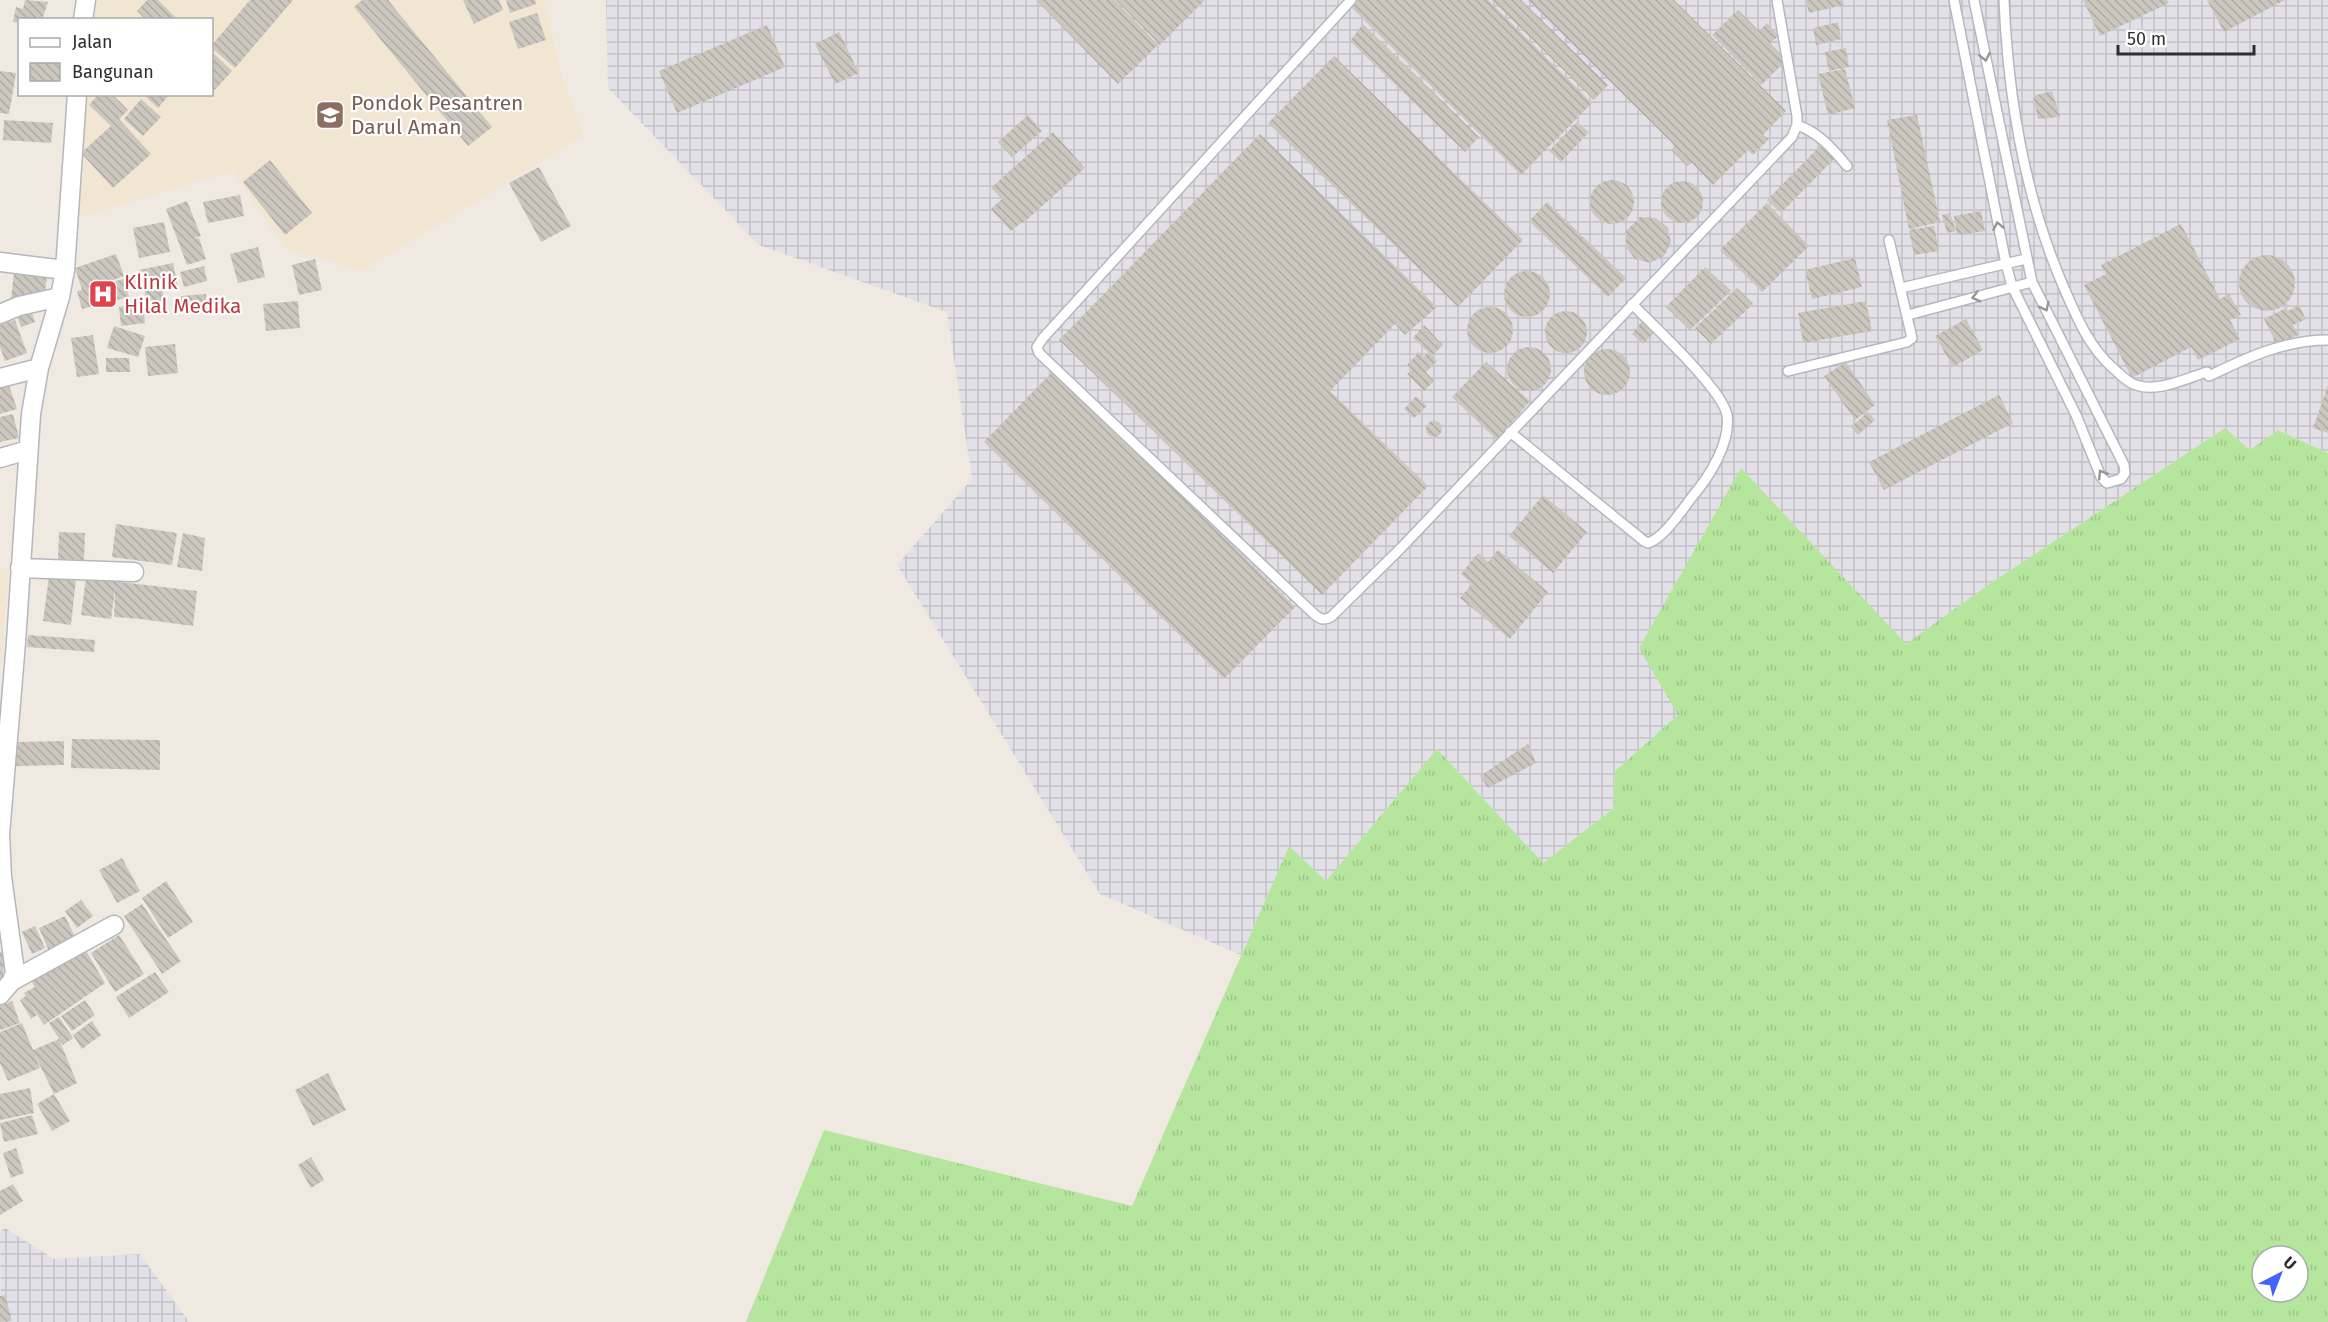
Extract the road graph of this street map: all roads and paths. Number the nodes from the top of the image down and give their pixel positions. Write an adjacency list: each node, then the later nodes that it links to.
1 (86, 0): 7 (street)
2 (1351, 0): 27 (lane)
3 (1777, 0): 9 (lane)
4 (1954, 0): 14 (lane, one-way to 4)
5 (1974, 0): 12 (lane, one-way to 12)
6 (2004, 0): 23 (lane)
7 (83, 18)
8 (77, 96): 15 (street)
9 (1797, 125): 10 (lane); 20 (lane)
10 (1846, 166)
11 (1889, 240): 18 (lane)
12 (2026, 259): 14 (lane); 16 (lane)
13 (0, 262): 15 (street)
14 (2006, 264): 17 (lane); 18 (lane)
15 (64, 270): 19 (street)
16 (2032, 282): 17 (lane); 17 (lane, one-way to 17)
17 (2012, 286): 22 (lane, one-way to 22)
18 (1901, 288): 22 (lane)
19 (60, 297): 21 (street); 24 (street)
20 (1632, 304): 27 (lane); 27 (lane)
21 (0, 314)
22 (1908, 315): 25 (lane)
23 (2328, 340)
24 (39, 368): 26 (street); 28 (street)
25 (1788, 371)
26 (0, 378)
27 (1510, 432)
28 (28, 450): 29 (street); 30 (street)
29 (0, 458)
30 (20, 568): 31 (street); 32 (street)
31 (134, 572)
32 (7, 674): 33 (street)
33 (6, 693): 35 (street)
34 (114, 925): 35 (street)
35 (6, 988)

